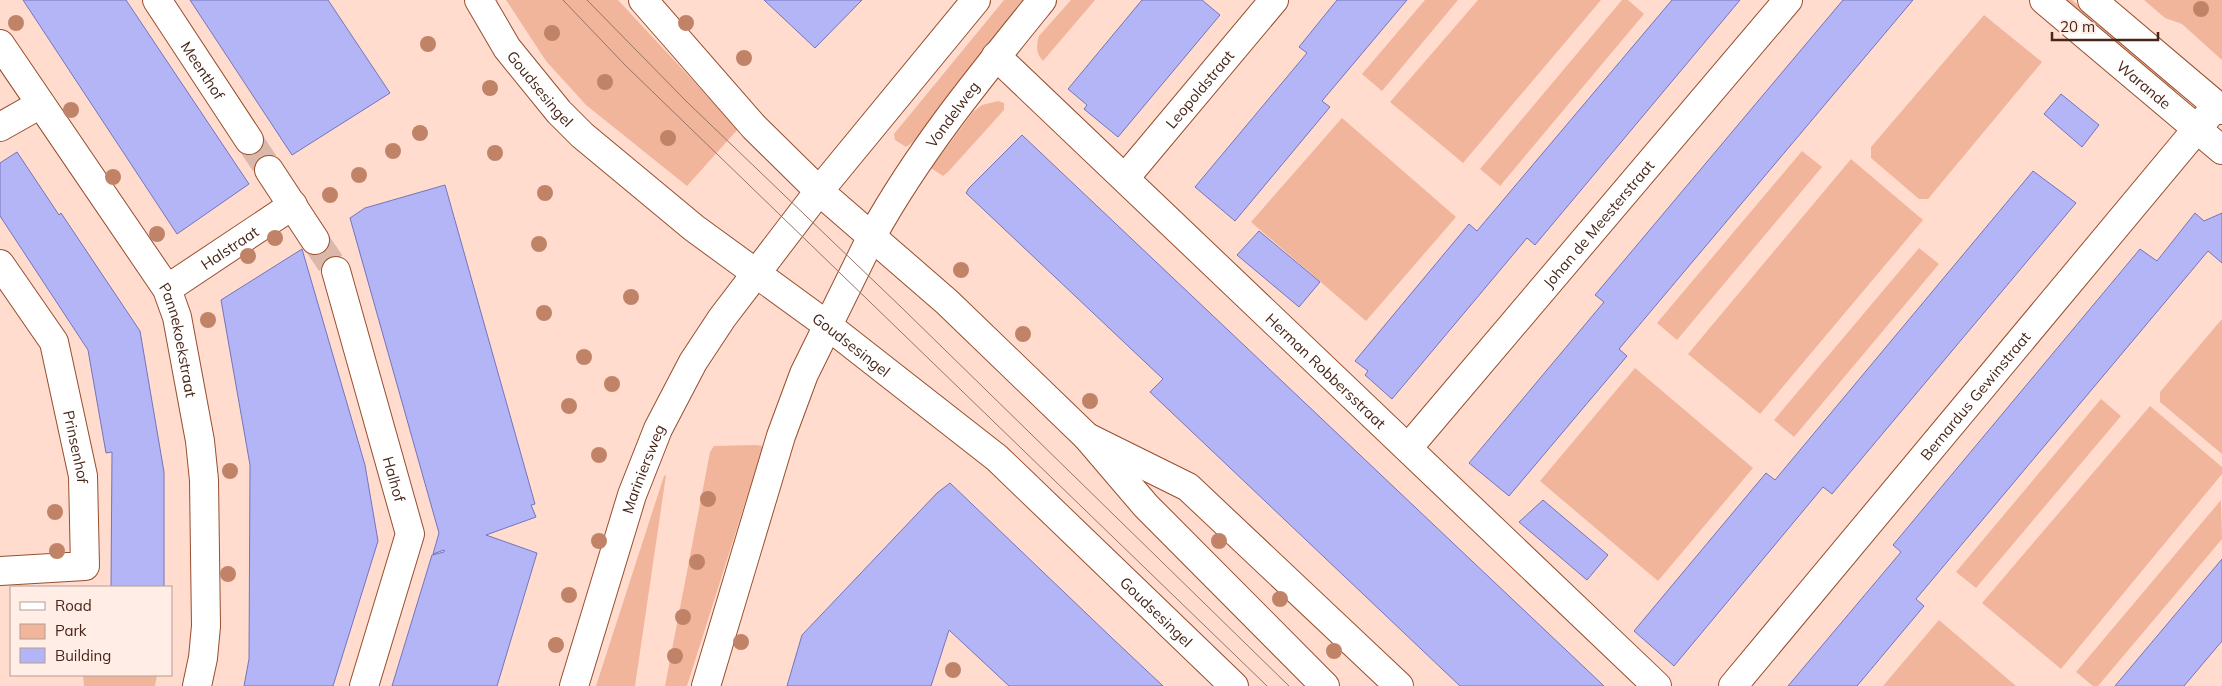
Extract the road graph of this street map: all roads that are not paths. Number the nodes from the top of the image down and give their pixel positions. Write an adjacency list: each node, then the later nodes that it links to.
1 (157, 0): 16 (street, Meenthof)
2 (479, 0): 26 (street, Goudsesingel)
3 (643, 0): 20 (street)
4 (1042, 0): 11 (street, Vondelweg)
5 (1274, 0): 19 (street, Leopoldstraat)
6 (1788, 0): 30 (street, Johan de Meesterstraat)
7 (2044, 0): 15 (street, Warande)
8 (2092, 0): 13 (street, Warande)
9 (965, 4): 20 (street)
10 (0, 44): 12 (street, Pannekoekstraat)
11 (996, 56): 19 (street, Herman Robbersstraat); 22 (street, Vondelweg)
12 (39, 105): 14 (street); 27 (street, Pannekoekstraat)
13 (2219, 108): 15 (street, Bernardus Gewinstraat)
14 (0, 127)
15 (2197, 129): 17 (street, Warande); 40 (street, Bernardus Gewinstraat)
16 (249, 140)
17 (2222, 150)
18 (269, 170): 21 (street)
19 (1124, 178): 30 (street, Herman Robbersstraat)
20 (819, 190): 22 (street); 26 (street, Mariniersweg)
21 (293, 205): 23 (street); 27 (street, Halstraat)
22 (872, 236): 28 (street, Vondelweg); 29 (street)
23 (315, 240)
24 (0, 264): 31 (street, Prinsenhof)
25 (336, 271): 33 (street, Halhof)
26 (756, 273): 28 (street, Goudsesingel); 34 (street, Mariniersweg)
27 (167, 289): 32 (street, Pannekoekstraat)
28 (827, 325): 35 (street); 36 (street, Goudsesingel)
29 (1087, 437): 37 (street); 38 (street)
30 (1408, 448): 39 (street, Herman Robbersstraat)
31 (0, 571)
32 (198, 686)
33 (364, 686)
34 (574, 686)
35 (706, 686)
36 (1234, 686)
37 (1325, 686)
38 (1400, 686)
39 (1657, 686)
40 (1733, 686)

